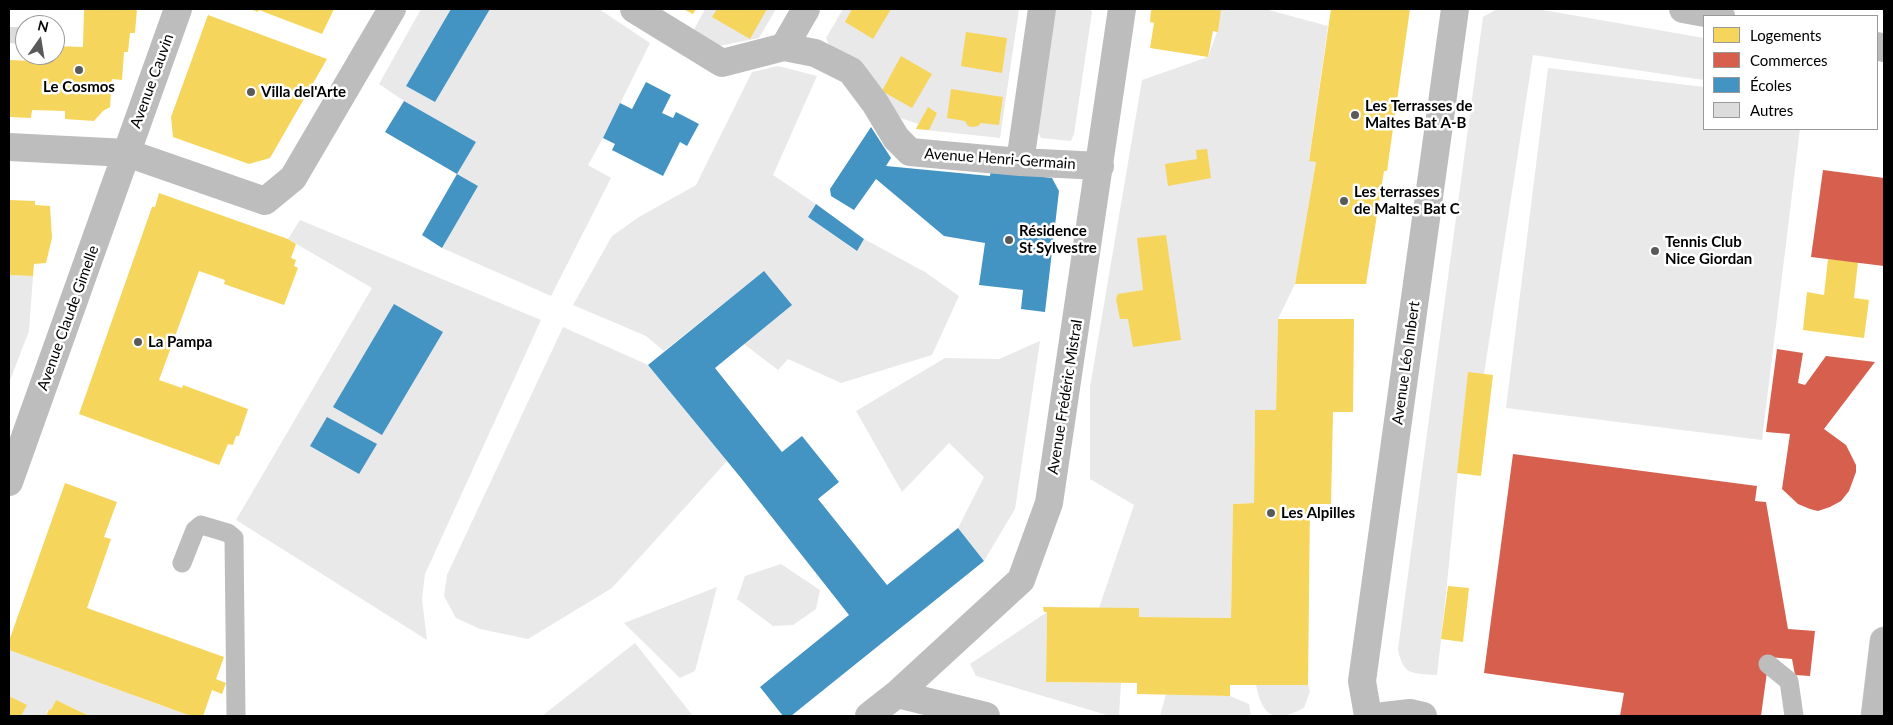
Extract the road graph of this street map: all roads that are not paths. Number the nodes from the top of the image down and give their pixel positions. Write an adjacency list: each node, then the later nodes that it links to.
1 (178, 9): 12 (street, Avenue Cauvin)
2 (392, 9): 12 (street)
3 (634, 9): 10 (street, Avenue Henri-Germain)
4 (806, 9): 10 (street)
5 (1042, 9): 13 (street)
6 (1122, 9): 14 (street, Avenue Frédéric Mistral)
7 (1455, 9): 23 (street, Avenue Léo Imbert)
8 (1683, 9): 9 (street)
9 (1716, 15)
10 (784, 47): 13 (street, Avenue Henri-Germain)
11 (9, 147): 12 (street)
12 (127, 153): 15 (street, Avenue Claude Gimelle)
13 (1020, 162): 14 (street, Avenue Henri-Germain)
14 (1100, 166): 19 (street, Avenue Frédéric Mistral)
15 (9, 482)
16 (182, 563): 20 (lane)
17 (1884, 641): 27 (street)
18 (1768, 664): 26 (lane)
19 (897, 694): 21 (street, Avenue Frédéric Mistral); 22 (street)
20 (236, 716)
21 (869, 716)
22 (986, 716)
23 (1368, 716)
24 (1384, 716): 25 (street)
25 (1423, 716)
26 (1794, 716)
27 (1875, 716)

